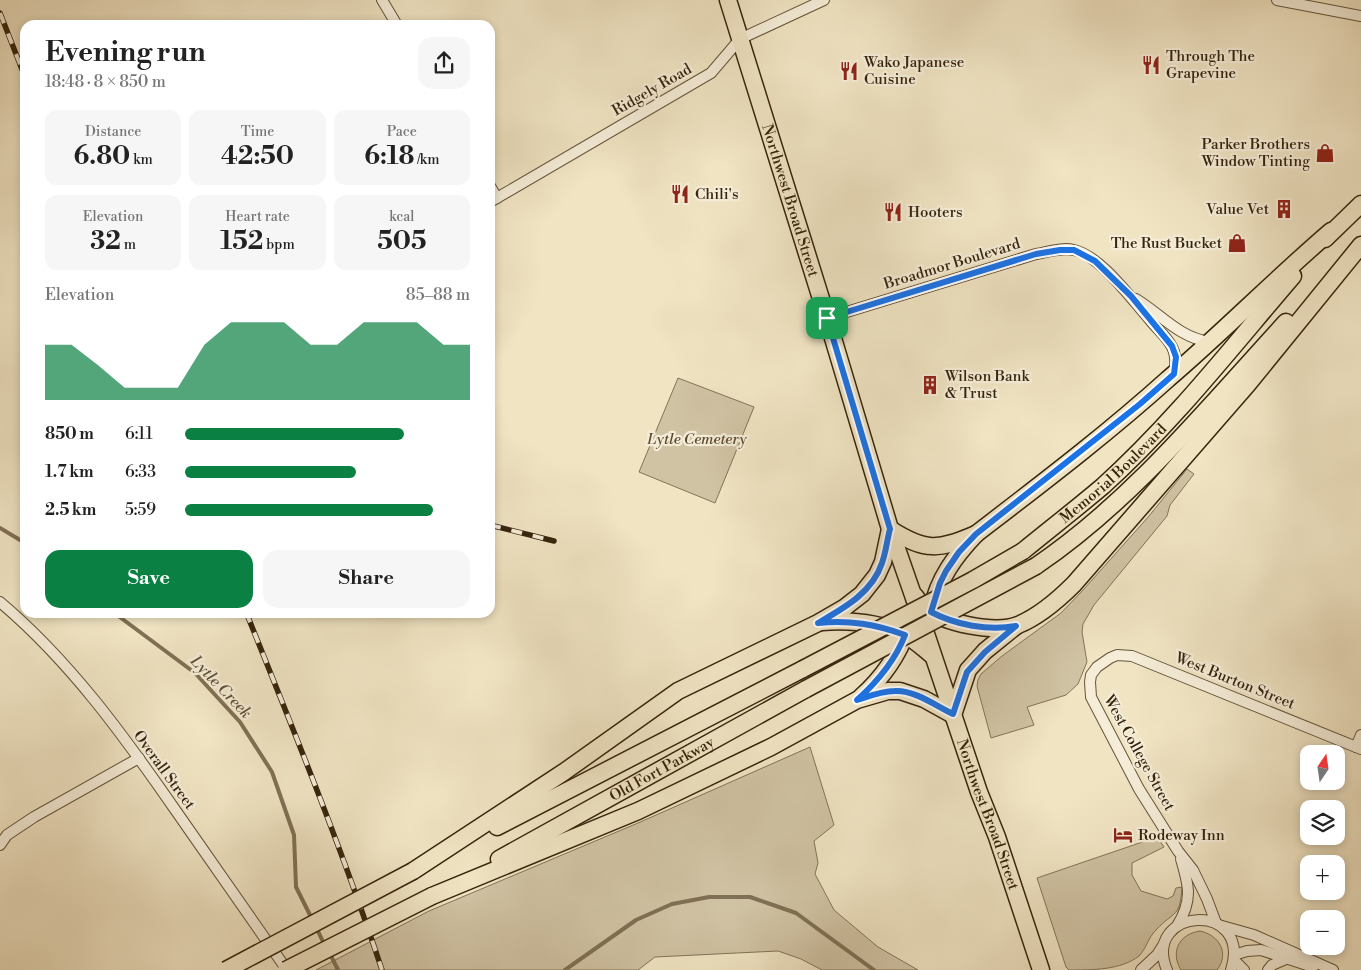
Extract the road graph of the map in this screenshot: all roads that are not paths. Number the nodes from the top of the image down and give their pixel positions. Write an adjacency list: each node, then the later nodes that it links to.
1 (382, 0): 6 (street)
2 (728, 0): 7 (main road, Northwest Broad Street)
3 (824, 0): 7 (street, Ridgely Road)
4 (1277, 0): 5 (street)
5 (1361, 16)
6 (394, 20)
7 (740, 39): 8 (street, Ridgely Road); 14 (main road, Northwest Broad Street)
8 (495, 199)
9 (1361, 204): 10 (main road, Memorial Boulevard)
10 (1331, 231): 15 (main road); 28 (main road, Memorial Boulevard, bridge)
11 (1361, 241): 19 (main road, Memorial Boulevard)
12 (1361, 245): 24 (main road)
13 (1131, 296): 14 (street, Broadmor Boulevard); 15 (street); 16 (street)
14 (827, 318): 17 (main road, Northwest Broad Street)
15 (1209, 342): 16 (main road)
16 (1174, 374): 18 (main road)
17 (890, 529): 18 (main road); 20 (main road, Northwest Broad Street); 23 (main road)
18 (976, 534): 22 (main road)
19 (1036, 566): 37 (main road, Old Fort Parkway, bridge)
20 (913, 594): 22 (main road); 25 (main road); 26 (main road, Northwest Broad Street)
21 (0, 602): 33 (street, Overall Street)
22 (931, 612): 24 (main road); 26 (main road)
23 (818, 623): 25 (main road); 36 (main road)
24 (1016, 626): 30 (main road)
25 (905, 635): 26 (main road); 29 (main road)
26 (933, 656): 30 (main road, Northwest Broad Street)
27 (1098, 667): 32 (street, West Burton Street); 35 (street, West College Street)
28 (803, 669): 36 (main road, Old Fort Parkway)
29 (857, 700): 30 (main road); 37 (main road)
30 (953, 714): 45 (main road, Northwest Broad Street)
31 (1361, 735): 32 (street)
32 (1359, 748)
33 (139, 758): 34 (street); 44 (street, Overall Street)
34 (0, 845)
35 (1178, 851): 38 (street, West College Street); 39 (street, West College Street)
36 (413, 871): 43 (main road, Old Fort Parkway, bridge)
37 (432, 896): 44 (main road, Old Fort Parkway, bridge)
38 (1218, 924): 39 (street); 42 (street, West College Street); 51 (street)
39 (1176, 926): 40 (street, West College Street)
40 (1165, 941): 46 (street, West College Street); 47 (street)
41 (1286, 959): 42 (street); 49 (street); 50 (street)
42 (1233, 962): 48 (street)
43 (226, 970)
44 (287, 970)
45 (1041, 970)
46 (1141, 970)
47 (1167, 970)
48 (1244, 970)
49 (1268, 970)
50 (1323, 970)
51 (1333, 970)

